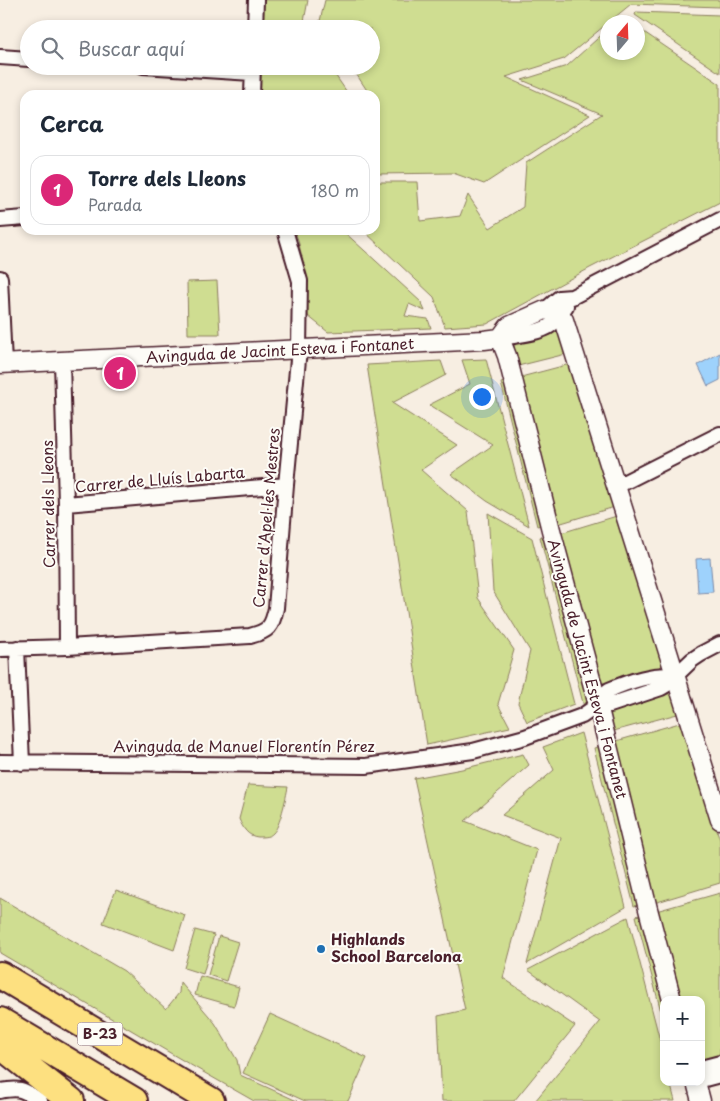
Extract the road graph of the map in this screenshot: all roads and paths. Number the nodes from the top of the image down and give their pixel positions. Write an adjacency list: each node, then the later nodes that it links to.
1 (256, 0): 2 (street)
2 (255, 20)
3 (0, 57): 4 (street)
4 (20, 58)
5 (252, 75): 6 (street)
6 (252, 90)
7 (20, 218): 8 (street)
8 (0, 220)
9 (720, 220): 12 (street)
10 (286, 235): 14 (street, Carrer d'Apel·les Mestres)
11 (0, 278): 16 (street)
12 (553, 312): 13 (street); 19 (street)
13 (500, 338): 14 (street, Avinguda de Jacint Esteva i Fontanet); 26 (street, Avinguda de Jacint Esteva i Fontanet)
14 (299, 349): 15 (street, Avinguda de Jacint Esteva i Fontanet); 18 (street, Carrer d'Apel·les Mestres)
15 (62, 361): 16 (street, Avinguda de Jacint Esteva i Fontanet); 20 (street, Carrer dels Lleons)
16 (2, 364)
17 (720, 434): 19 (street)
18 (286, 485): 20 (street, Carrer de Lluís Labarta); 22 (street, Carrer d'Apel·les Mestres)
19 (616, 486): 25 (street)
20 (66, 504): 22 (street, Carrer dels Lleons)
21 (720, 644): 25 (street)
22 (67, 647): 23 (street, Carrer d'Apel·les Mestres)
23 (17, 648): 24 (street, Carrer d'Apel·les Mestres); 28 (street)
24 (0, 649)
25 (676, 676): 26 (street, Avinguda de Manuel Florentín Pérez); 29 (street)
26 (598, 705): 28 (street, Avinguda de Manuel Florentín Pérez); 31 (street, Avinguda de Jacint Esteva i Fontanet)
27 (0, 762): 28 (street, Avinguda de Manuel Florentín Pérez)
28 (22, 762)
29 (720, 820)
30 (0, 975): 40 (highway, B-23)
31 (671, 996)
32 (0, 1021): 43 (highway, B-23)
33 (0, 1045): 42 (highway)
34 (720, 1063): 35 (street)
35 (705, 1067)
36 (720, 1075): 37 (street)
37 (705, 1079)
38 (697, 1086): 44 (street)
39 (0, 1091): 41 (street)
40 (208, 1099)
41 (40, 1101)
42 (71, 1101)
43 (134, 1101)
44 (701, 1101)

